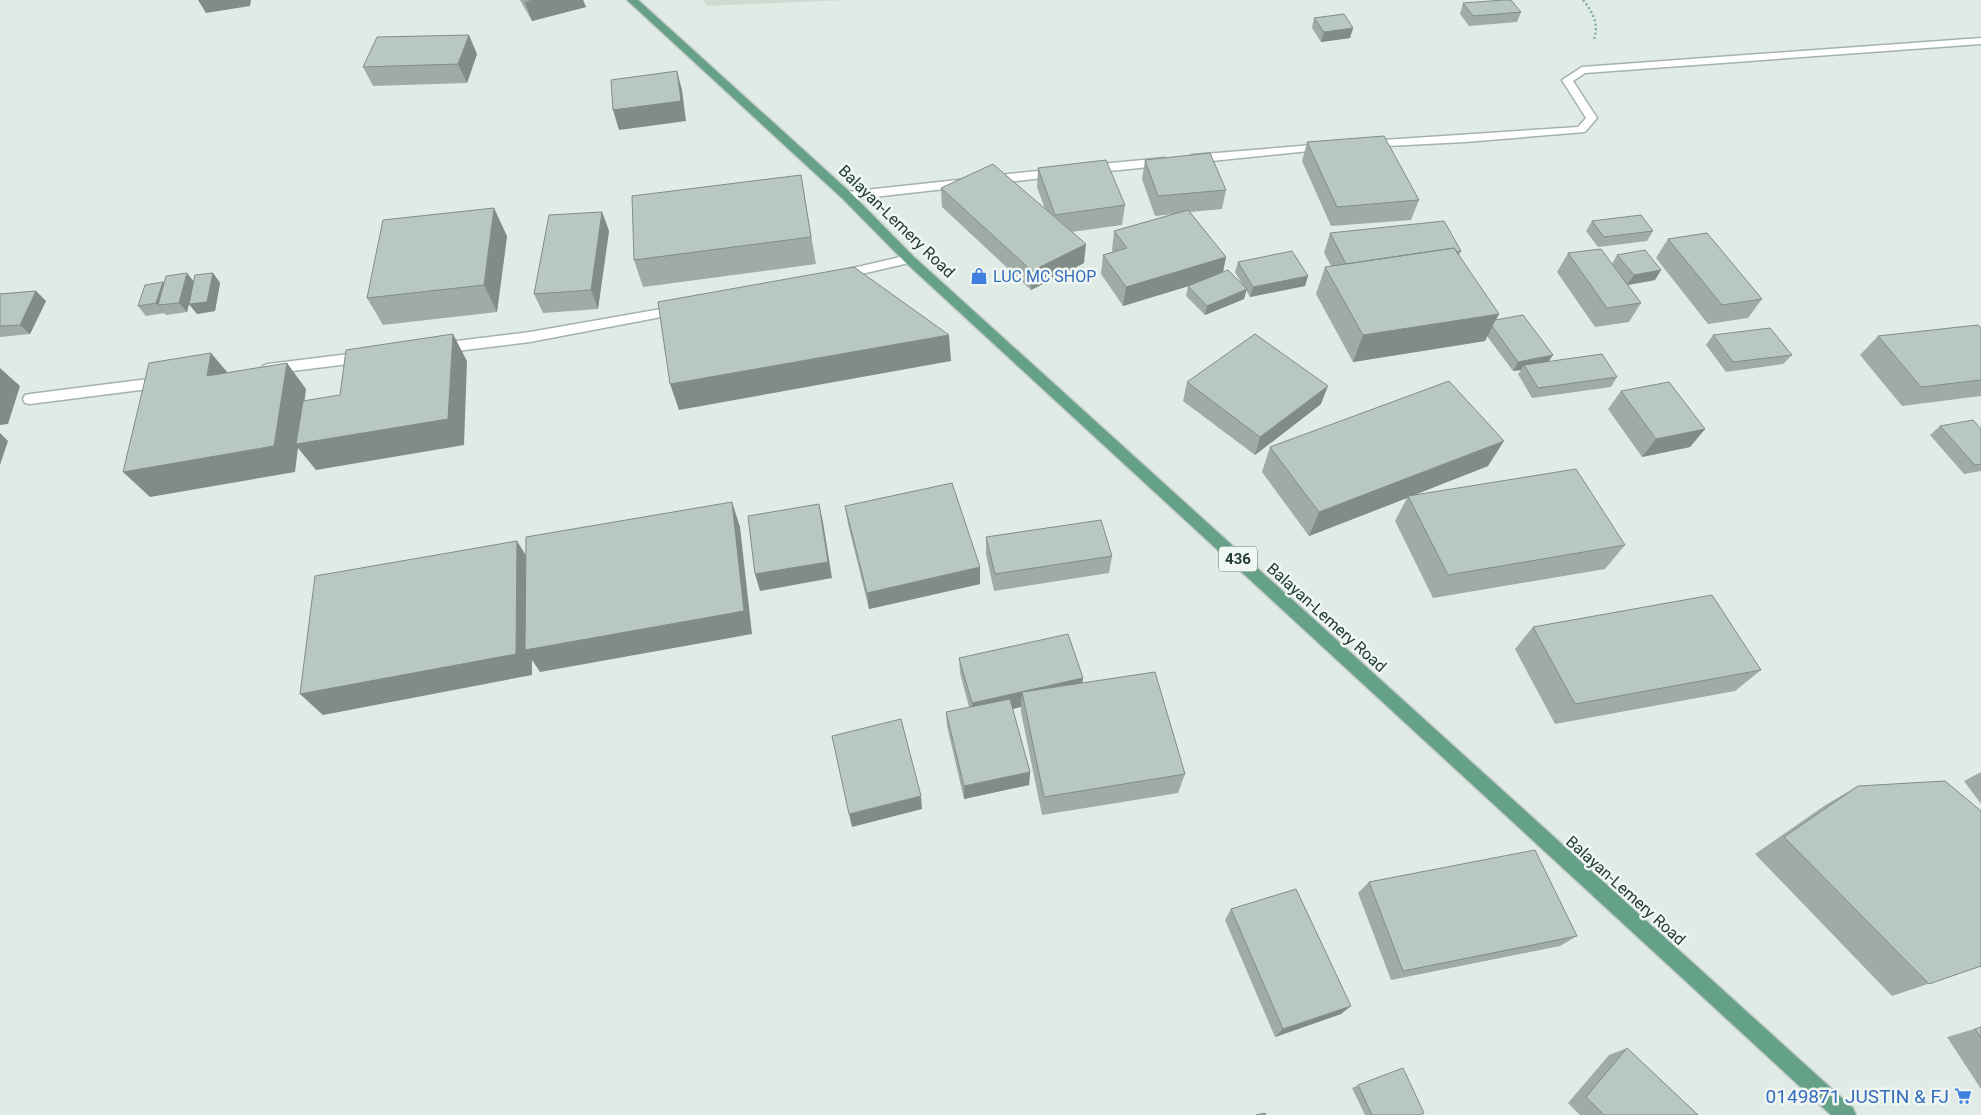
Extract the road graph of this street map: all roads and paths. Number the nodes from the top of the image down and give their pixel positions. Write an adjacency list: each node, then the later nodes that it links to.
1 (632, 0): 7 (main road, Balayan-Lemery Road / 436)
2 (1584, 0): 4 (path)
3 (1981, 41): 4 (street)
4 (1582, 70): 5 (street)
5 (1356, 145)
6 (1336, 146): 7 (street)
7 (847, 196): 8 (main road, Balayan-Lemery Road / 436)
8 (909, 259): 9 (street); 16 (main road, Balayan-Lemery Road / 436)
9 (825, 278)
10 (693, 307): 11 (street)
11 (432, 349)
12 (383, 355): 13 (street)
13 (255, 371)
14 (177, 380): 15 (street)
15 (30, 399)
16 (1846, 1115)

